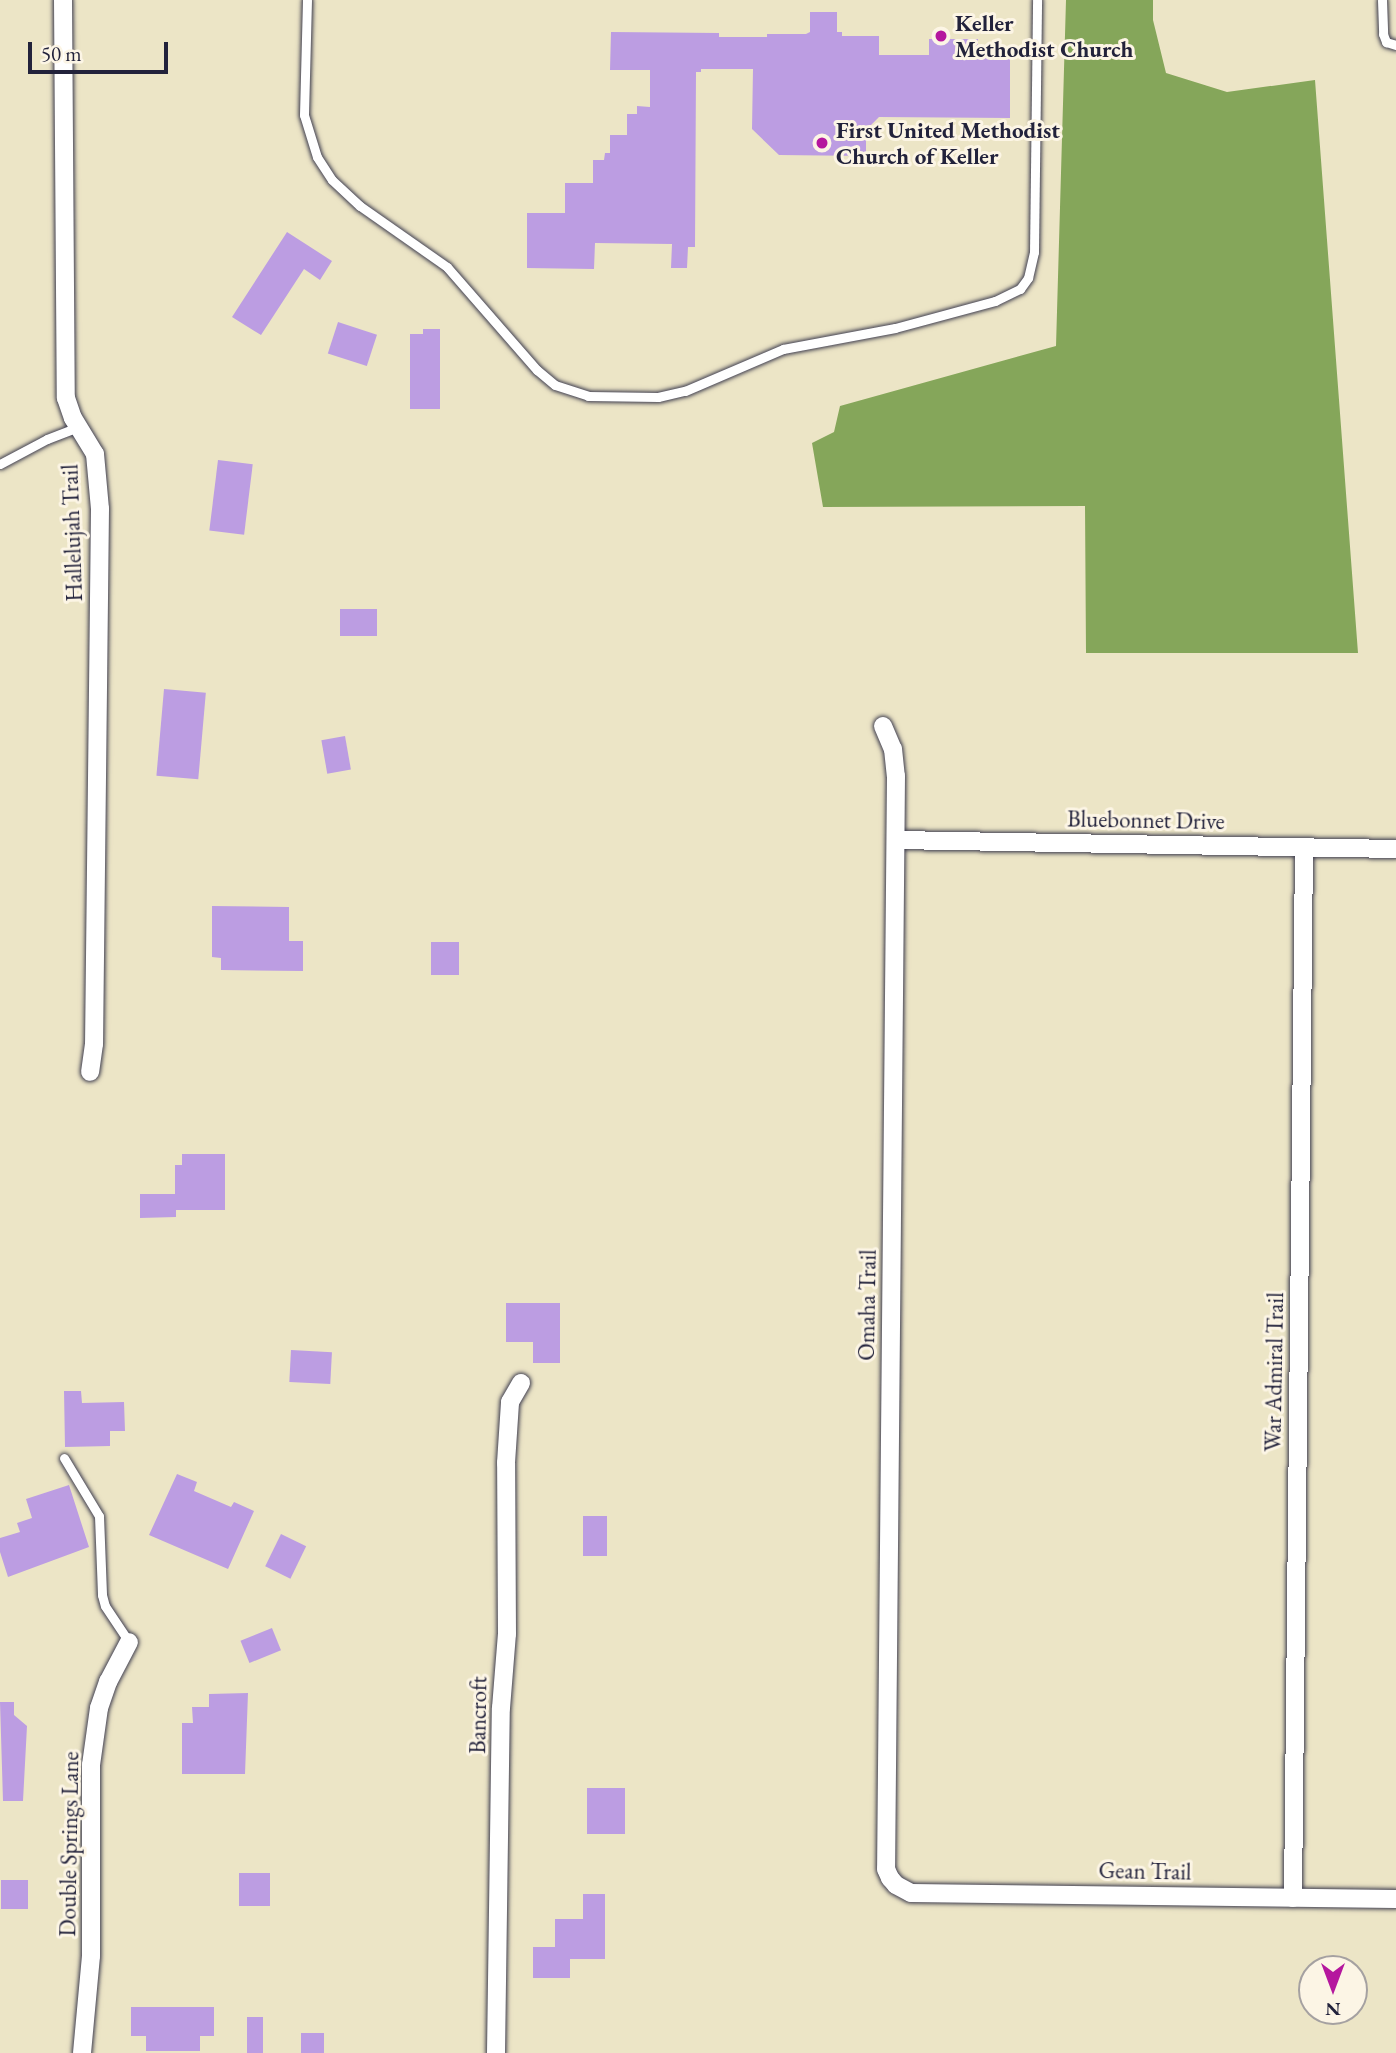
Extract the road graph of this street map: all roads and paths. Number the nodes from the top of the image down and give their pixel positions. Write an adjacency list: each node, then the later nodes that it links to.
1 (63, 0): 6 (street, Hallelujah Trail)
2 (307, 0): 3 (lane)
3 (1037, 0)
4 (1382, 0): 5 (lane)
5 (1396, 45)
6 (79, 428): 7 (lane); 12 (street, Hallelujah Trail)
7 (0, 464)
8 (883, 726): 9 (street, Omaha Trail)
9 (896, 840): 10 (street, Bluebonnet Drive); 16 (street, Omaha Trail)
10 (1304, 847): 11 (street, Bluebonnet Drive); 17 (street, War Admiral Trail)
11 (1396, 849)
12 (90, 1072)
13 (521, 1382): 20 (street, Bancroft)
14 (64, 1458): 15 (lane)
15 (129, 1642): 19 (street, Double Springs Lane)
16 (896, 1885): 17 (street, Gean Trail)
17 (1293, 1898): 18 (street, Gean Trail)
18 (1396, 1899)
19 (82, 2053)
20 (496, 2053)

